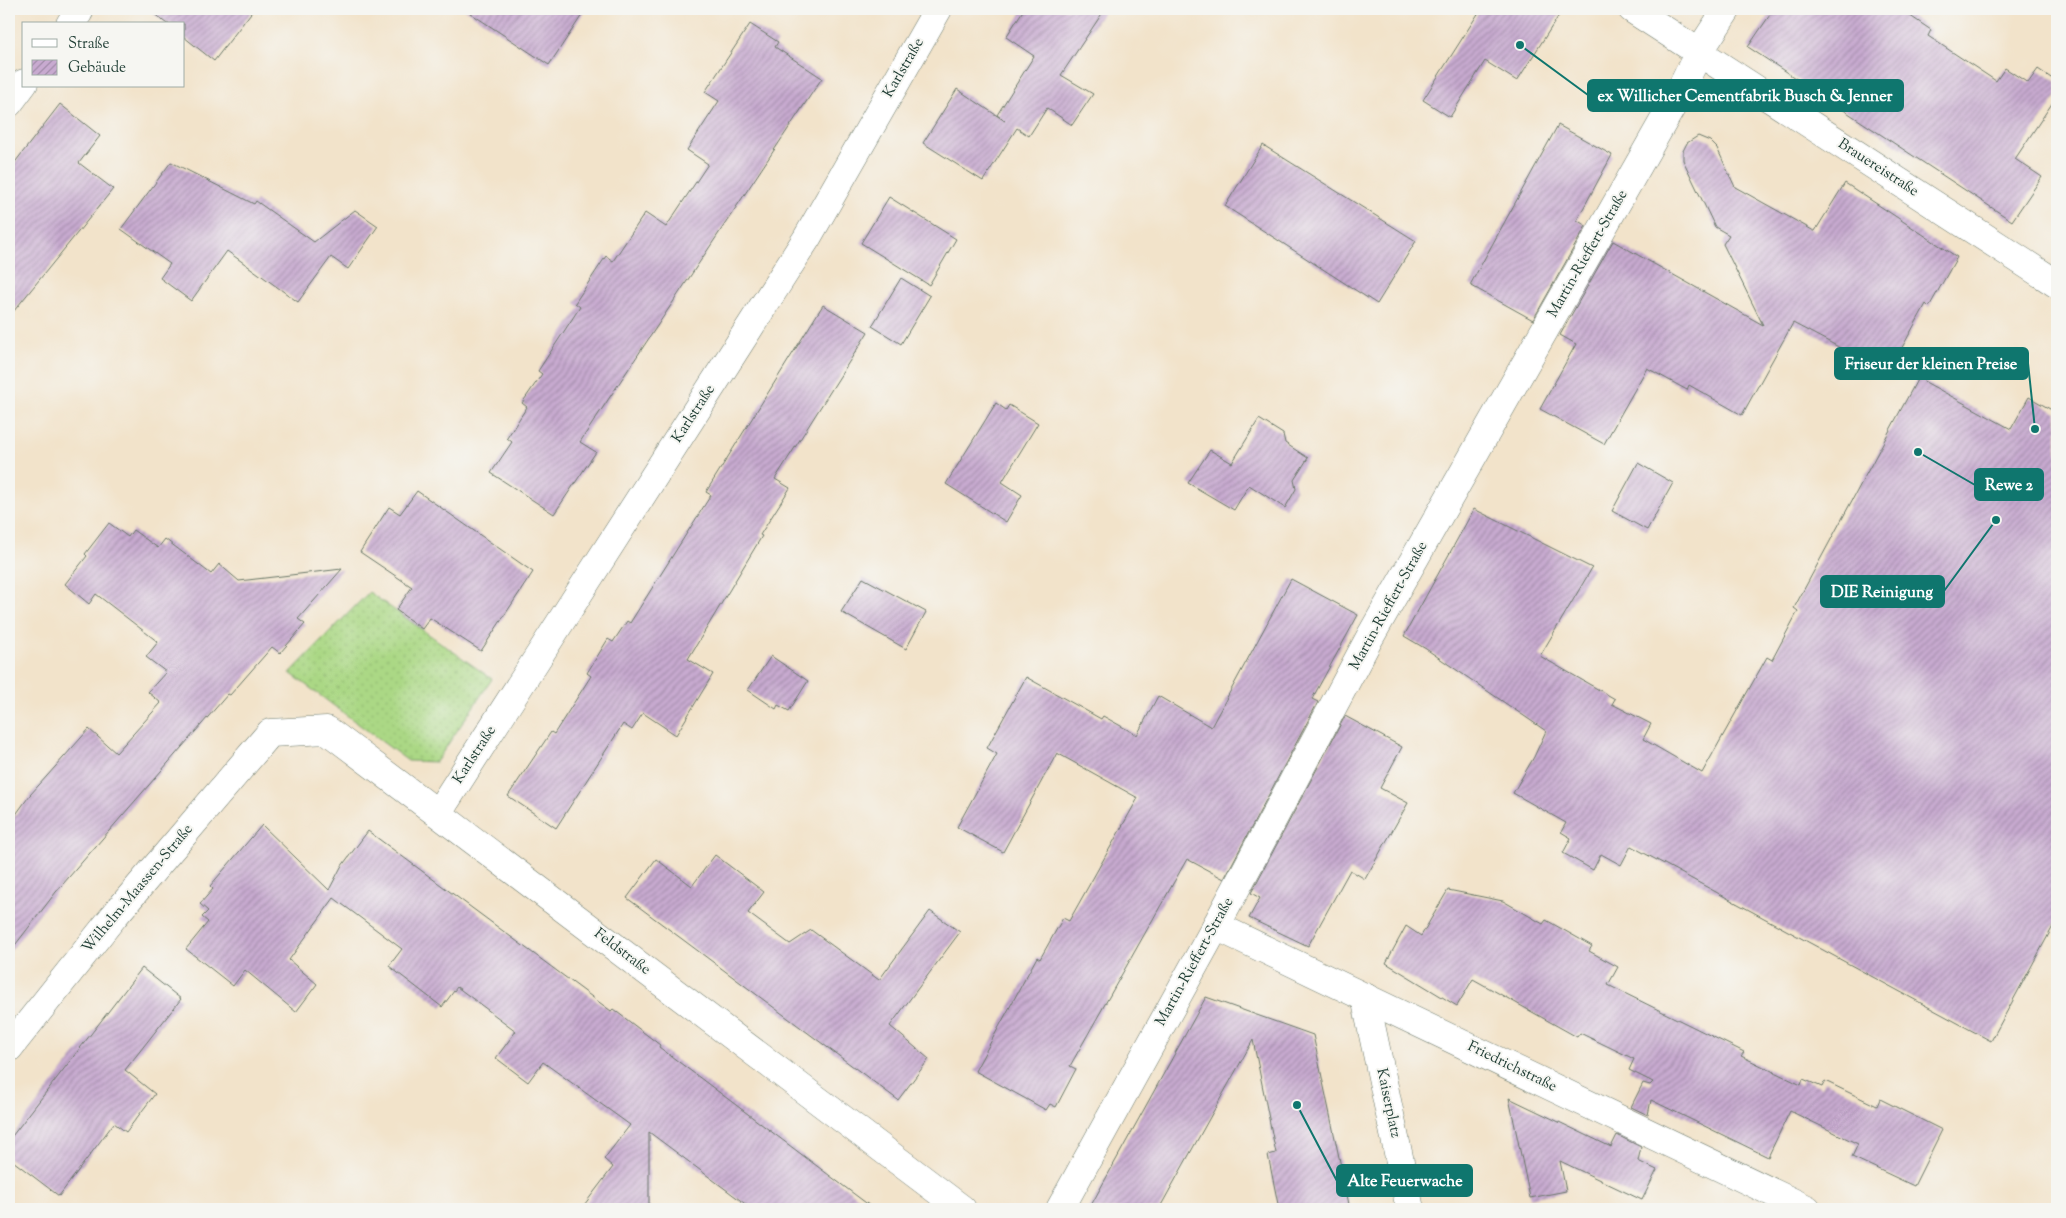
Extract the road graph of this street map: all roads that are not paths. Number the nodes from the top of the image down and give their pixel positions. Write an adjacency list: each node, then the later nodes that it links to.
1 (78, 9): 5 (street)
2 (938, 9): 11 (street, Karlstraße)
3 (1632, 9): 6 (street, Brauereistraße)
4 (1727, 9): 6 (street, Martin-Rieffert-Straße)
5 (72, 22)
6 (1699, 52): 9 (street, Brauereistraße); 12 (street, Martin-Rieffert-Straße)
7 (22, 87): 8 (street)
8 (9, 103)
9 (2057, 284)
10 (270, 733): 11 (street, Feldstraße); 14 (street, Wilhelm-Maassen-Straße)
11 (438, 813): 15 (street, Feldstraße)
12 (1216, 926): 13 (street, Friedrichstraße); 16 (street, Martin-Rieffert-Straße)
13 (1366, 997): 17 (street, Kaiserplatz); 18 (street, Friedrichstraße)
14 (9, 1048)
15 (962, 1209)
16 (1060, 1209)
17 (1410, 1209)
18 (1807, 1209)

